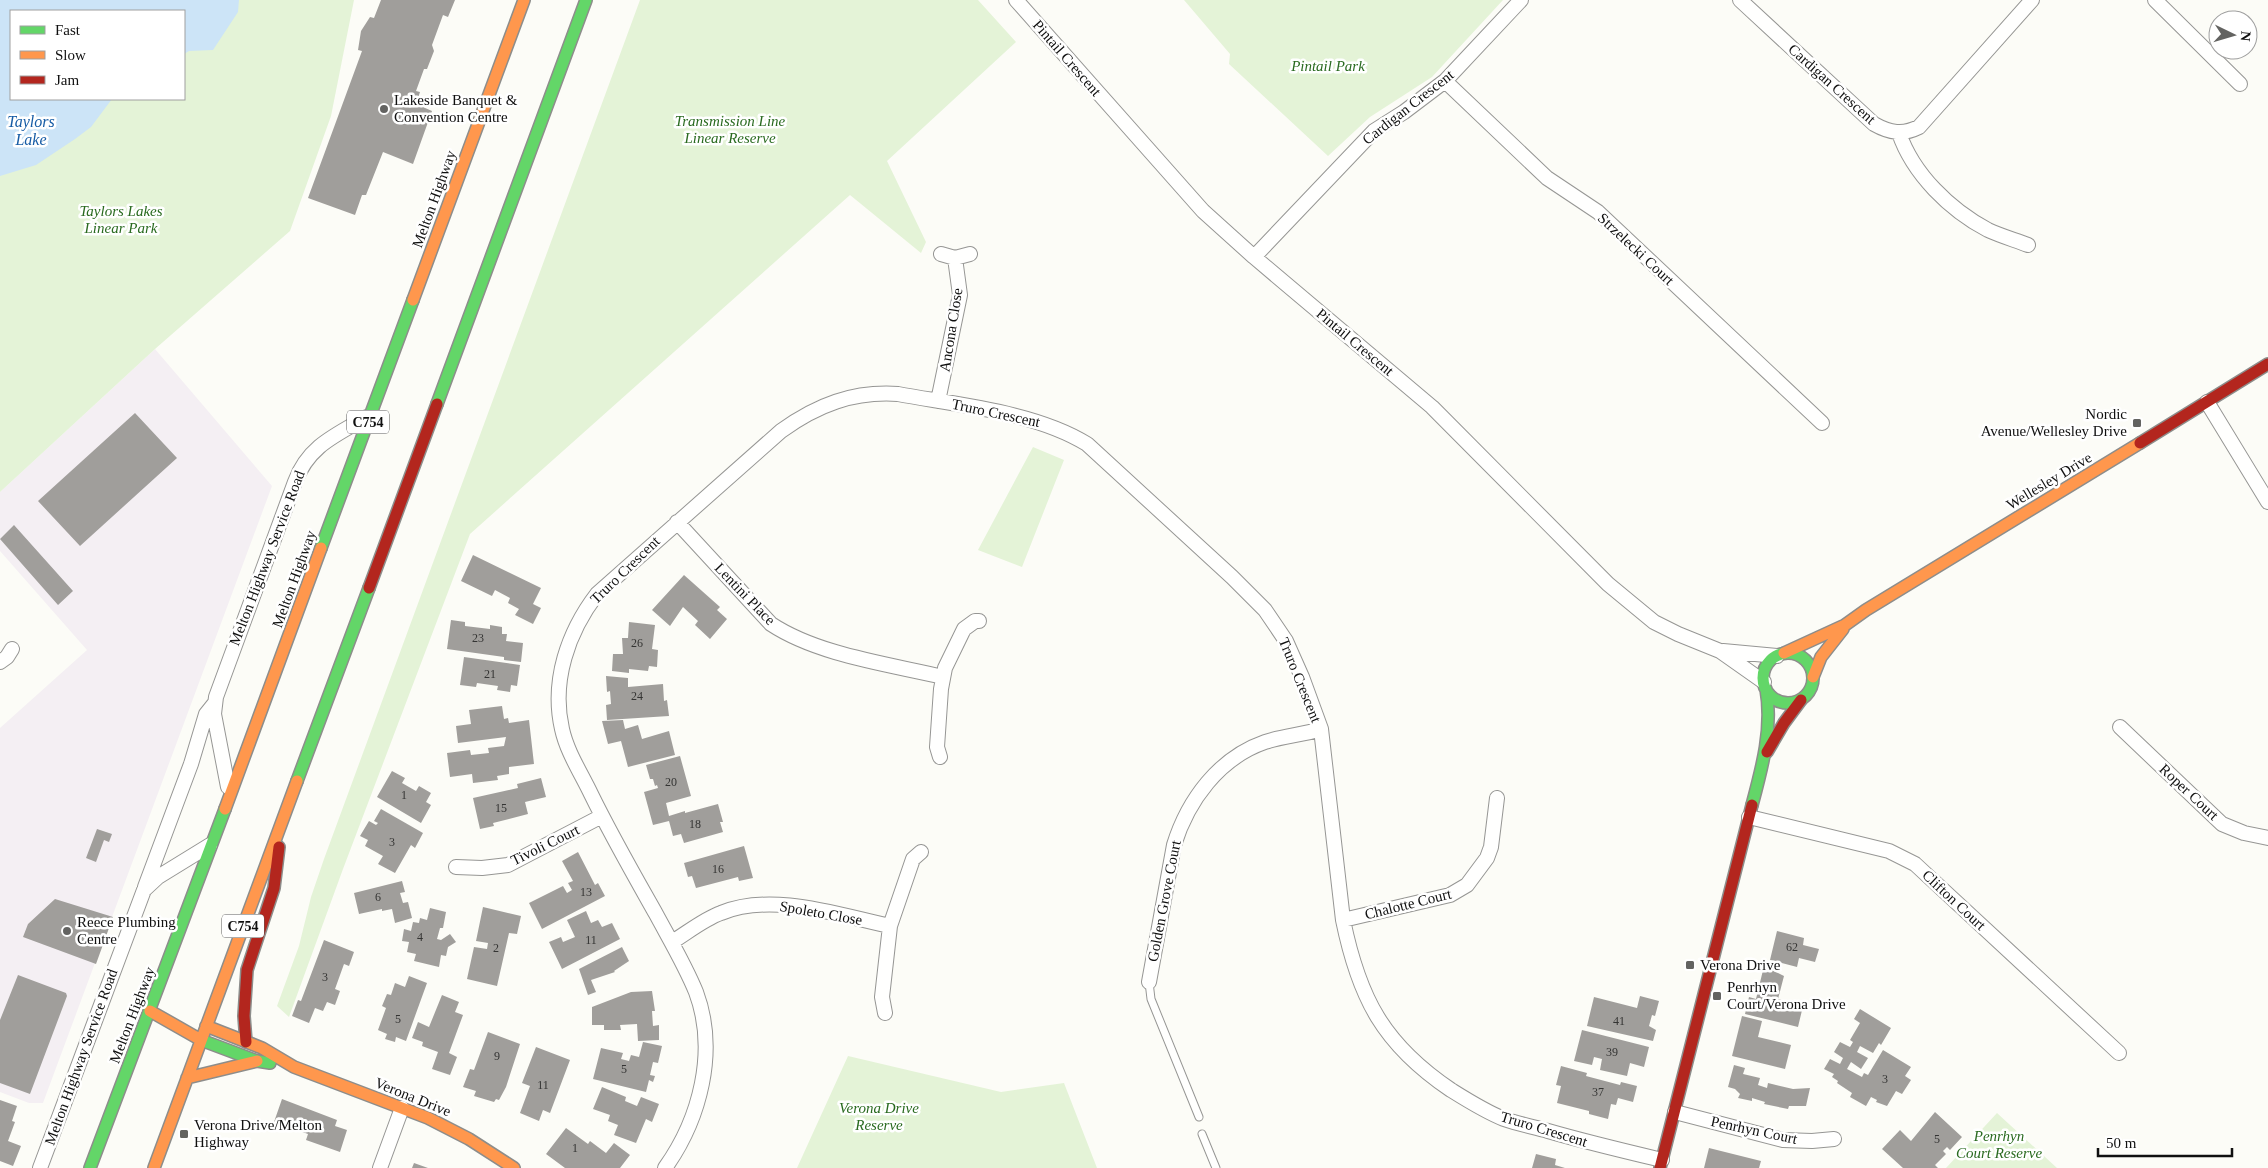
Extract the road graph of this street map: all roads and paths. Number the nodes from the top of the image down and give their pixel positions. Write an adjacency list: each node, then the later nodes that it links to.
1 (524, 0): 19 (main road, Melton Highway / C754)
2 (586, 0): 42 (main road, C754)
3 (1016, 0): 14 (street, Pintail Crescent)
4 (1521, 0): 8 (street, Cardigan Crescent)
5 (1740, 0): 10 (street, Cardigan Crescent)
6 (2032, 0): 10 (street)
7 (2155, 0): 9 (street)
8 (1445, 81): 14 (street, Cardigan Crescent); 20 (street, Strzelecki Court)
9 (2240, 84)
10 (1898, 133): 11 (street)
11 (2028, 245)
12 (941, 254): 15 (street)
13 (970, 254): 15 (street)
14 (1254, 257): 26 (street, Pintail Crescent)
15 (955, 258): 17 (street, Ancona Close)
16 (2268, 364): 18 (main road, Wellesley Drive)
17 (938, 401): 22 (street, Truro Crescent); 35 (street, Truro Crescent)
18 (2207, 402): 21 (street); 24 (main road, Wellesley Drive)
19 (370, 415): 33 (street, Melton Highway Service Road); 38 (main road, Melton Highway / C754)
20 (1822, 423)
21 (2268, 502)
22 (676, 522): 29 (street, Lentini Place); 40 (street, Truro Crescent)
23 (979, 621): 29 (street)
24 (1845, 625): 27 (main road, Wellesley Drive); 30 (main road, Wellesley Drive)
25 (12, 649): 28 (street)
26 (1720, 650): 27 (street, Pintail Crescent); 31 (street, Pintail Crescent)
27 (1781, 654): 30 (main road); 31 (main road)
28 (0, 662)
29 (943, 677): 36 (street)
30 (1813, 677): 32 (main road)
31 (1765, 686): 32 (main road); 37 (main road)
32 (1801, 700): 37 (main road)
33 (214, 704): 38 (street, Melton Highway Service Road); 47 (street, Melton Highway Service Road)
34 (2120, 727): 43 (street, Roper Court)
35 (1321, 729): 48 (street, Truro Crescent); 51 (street, Golden Grove Court)
36 (940, 757)
37 (1764, 758): 41 (main road)
38 (230, 798): 44 (main road, Melton Highway / C754)
39 (1497, 798): 48 (street, Chalotte Court)
40 (602, 816): 46 (street, Tivoli Court); 50 (street, Truro Crescent)
41 (1749, 817): 57 (street, Clifton Court); 62 (main road)
42 (280, 825): 54 (main road, C754); 56 (main road)
43 (2268, 838)
44 (212, 844): 47 (street, Melton Highway Service Road); 52 (main road, Melton Highway / C754)
45 (921, 852): 49 (street)
46 (456, 867)
47 (144, 890): 67 (street, Melton Highway Service Road)
48 (1343, 920): 66 (street, Truro Crescent)
49 (890, 926): 50 (street, Spoleto Close); 53 (street)
50 (672, 942): 72 (street, Truro Crescent)
51 (1149, 982): 63 (lane, Golden Grove Court)
52 (150, 1011): 54 (main road, Verona Drive); 55 (main road, Verona Drive); 68 (main road, Melton Highway / C754)
53 (885, 1013)
54 (206, 1026): 55 (main road, C754); 56 (main road, Verona Drive)
55 (201, 1040): 58 (main road, Verona Drive); 60 (main road, C754)
56 (246, 1042): 59 (main road, Verona Drive)
57 (2119, 1054)
58 (257, 1060): 59 (main road, Verona Drive); 60 (main road)
59 (294, 1067): 61 (main road, Verona Drive)
60 (187, 1078): 69 (main road, C754)
61 (402, 1108): 70 (street); 71 (main road, Verona Drive)
62 (1675, 1112): 65 (street, Penrhyn Court); 66 (main road)
63 (1198, 1117)
64 (1202, 1134): 73 (lane)
65 (1834, 1139)
66 (1661, 1164)
67 (40, 1168)
68 (90, 1168)
69 (154, 1168)
70 (380, 1168)
71 (514, 1168)
72 (664, 1168)
73 (1216, 1168)

